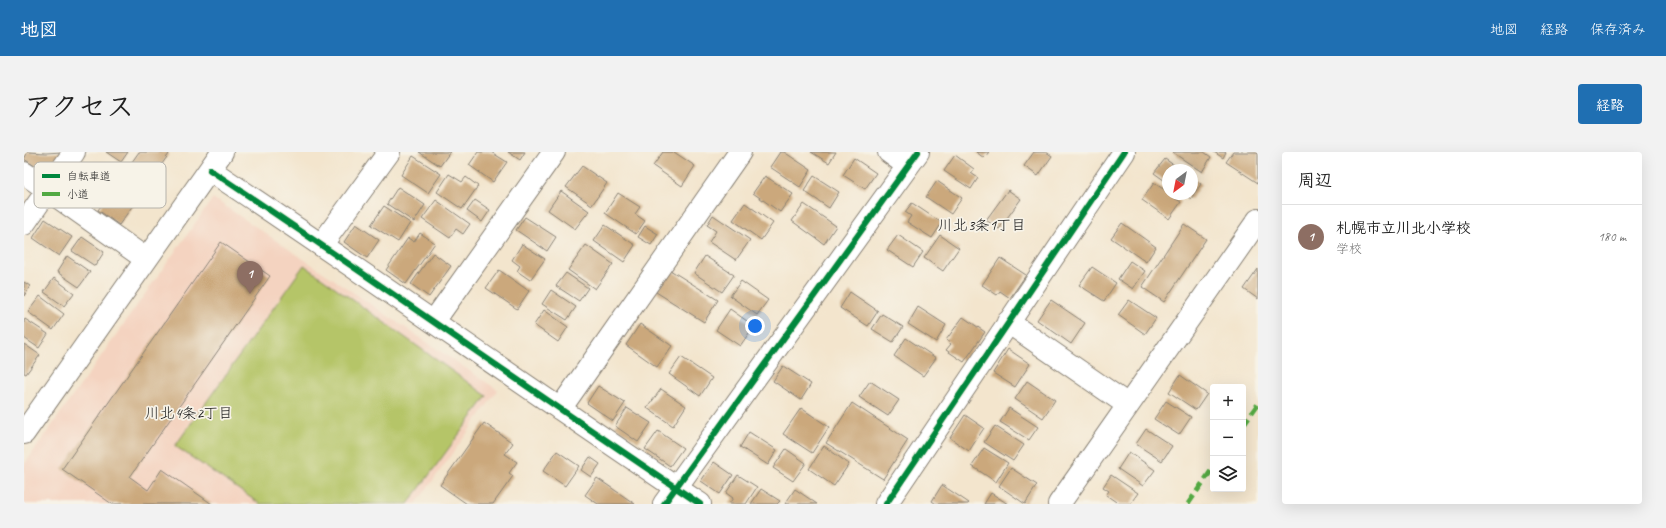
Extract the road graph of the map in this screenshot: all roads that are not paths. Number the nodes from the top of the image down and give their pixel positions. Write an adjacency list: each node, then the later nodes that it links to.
1 (74, 152): 9 (street)
2 (222, 152): 10 (street)
3 (389, 152): 17 (street)
4 (554, 152): 19 (street)
5 (740, 152): 22 (street)
6 (888, 152): 8 (street)
7 (1124, 152): 20 (street)
8 (913, 159): 24 (street)
9 (67, 162)
10 (210, 170): 17 (street); 18 (street)
11 (24, 173): 12 (street)
12 (34, 180)
13 (35, 208): 16 (street)
14 (75, 208): 18 (street)
15 (1258, 220): 21 (street)
16 (24, 224)
17 (322, 244): 19 (street)
18 (146, 259): 23 (street)
19 (434, 321): 22 (street)
20 (1008, 322): 21 (street); 26 (street)
21 (1128, 405): 27 (street)
22 (560, 409): 24 (street)
23 (24, 433)
24 (670, 496): 25 (street)
25 (700, 504)
26 (886, 504)
27 (1059, 504)

